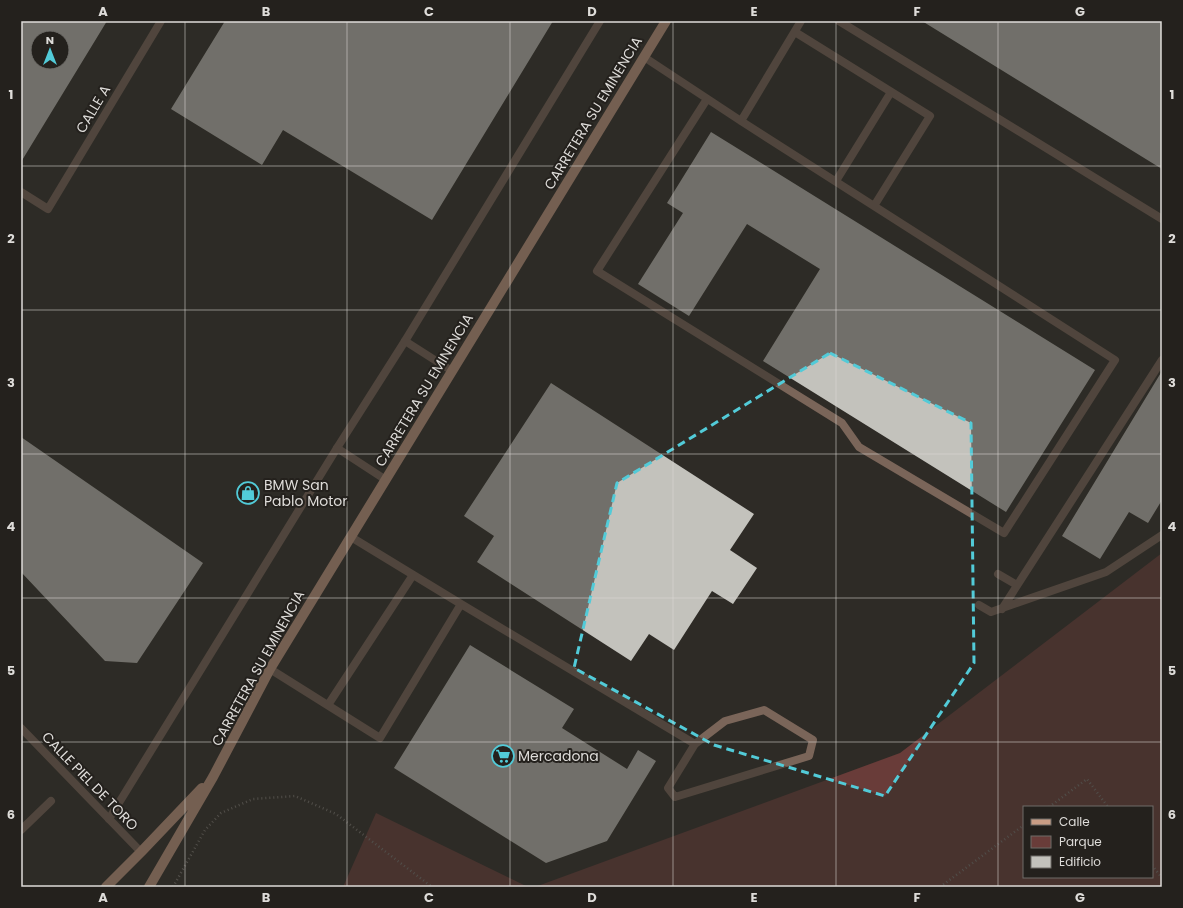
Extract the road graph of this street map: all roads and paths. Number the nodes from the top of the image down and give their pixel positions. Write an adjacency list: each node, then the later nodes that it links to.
1 (161, 21): 12 (street, CALLE A)
2 (600, 21): 15 (street)
3 (666, 21): 7 (main road, CARRETERA SU EMINENCIA)
4 (801, 21): 6 (street)
5 (839, 21): 14 (street)
6 (795, 32): 8 (street); 10 (street)
7 (644, 57): 9 (street); 17 (main road, CARRETERA SU EMINENCIA)
8 (891, 92): 11 (street); 13 (street)
9 (707, 98): 10 (street); 13 (street)
10 (741, 121): 11 (street)
11 (836, 181): 13 (street)
12 (21, 192)
13 (874, 206)
14 (1162, 219)
15 (405, 341): 17 (street); 18 (street)
16 (1162, 360): 24 (street)
17 (452, 370): 19 (main road, CARRETERA SU EMINENCIA)
18 (337, 448): 19 (street); 36 (street)
19 (386, 480): 21 (main road, CARRETERA SU EMINENCIA)
20 (1162, 535): 27 (street)
21 (351, 537): 23 (street); 28 (main road, CARRETERA SU EMINENCIA)
22 (998, 574): 24 (street)
23 (413, 575): 25 (street); 29 (street)
24 (1017, 585): 27 (street)
25 (461, 604): 29 (street); 31 (street)
26 (979, 605): 27 (street)
27 (1002, 609)
28 (270, 669): 29 (street); 32 (main road, CARRETERA SU EMINENCIA)
29 (328, 706)
30 (21, 728): 36 (street, CALLE PIEL DE TORO)
31 (695, 744): 31 (street)
32 (213, 777): 39 (main road, CARRETERA SU EMINENCIA); 43 (main road, CARRETERA SU EMINENCIA)
33 (51, 801): 38 (street)
34 (1050, 806): 35 (path)
35 (1107, 806)
36 (109, 819): 39 (street, CALLE PIEL DE TORO)
37 (1023, 826): 46 (path)
38 (21, 830)
39 (141, 852): 42 (main road, CARRETERA SU EMINENCIA)
40 (1153, 866): 41 (path)
41 (1162, 878)
42 (106, 887)
43 (150, 887)
44 (173, 887): 45 (path)
45 (432, 887)
46 (940, 887)

